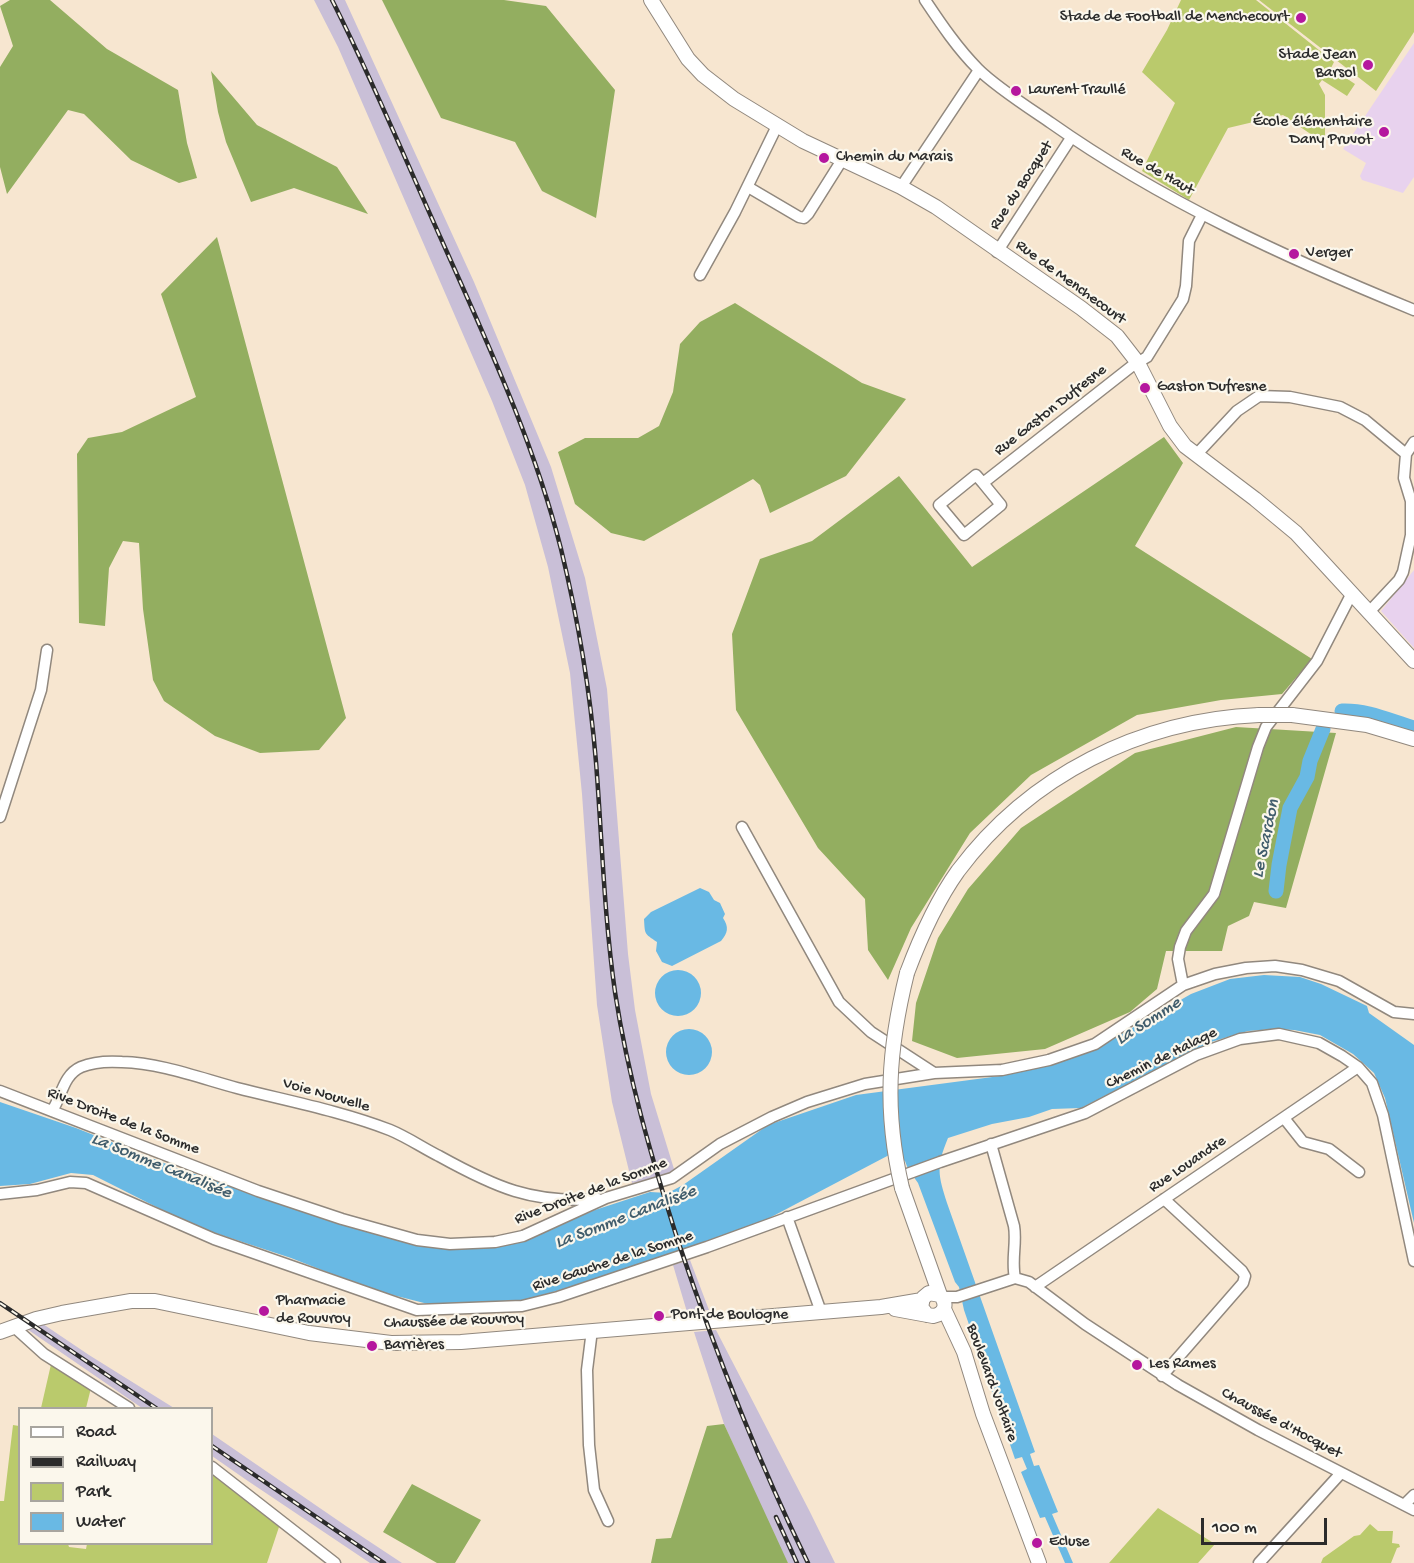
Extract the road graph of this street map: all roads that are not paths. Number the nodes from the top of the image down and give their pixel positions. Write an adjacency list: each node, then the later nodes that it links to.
1 (651, 0): 4 (main road, Rue de Menchecourt)
2 (925, 0): 3 (street, Rue de Haut)
3 (979, 70): 5 (street, Rue de Haut); 8 (street)
4 (777, 126): 6 (main road, Rue de Menchecourt); 7 (street)
5 (1071, 138): 9 (street, Rue de Haut); 10 (street, Rue du Bocquet)
6 (842, 160): 7 (street); 8 (main road, Rue de Menchecourt)
7 (748, 187): 11 (street)
8 (901, 187): 10 (main road, Rue de Menchecourt)
9 (1202, 215): 12 (street, Rue de Haut); 13 (street, Rue Gaston Dufresne)
10 (997, 252): 13 (main road, Rue de Menchecourt)
11 (700, 275)
12 (1414, 310)
13 (1138, 363): 16 (main road, Rue de Menchecourt); 17 (street, Rue Gaston Dufresne)
14 (1414, 442): 15 (street)
15 (1406, 454): 16 (street); 18 (street)
16 (1196, 455): 19 (main road, Rue de Menchecourt)
17 (984, 483): 17 (street, Rue Gaston Dufresne)
18 (1413, 502): 20 (street)
19 (1352, 593): 20 (main road, Rue de Menchecourt); 28 (street)
20 (1370, 611): 22 (main road, Rue de Menchecourt)
21 (47, 650): 26 (street)
22 (1414, 661)
23 (1295, 715): 24 (main road); 25 (main road); 45 (main road, Boulevard Voltaire, bridge)
24 (1414, 739)
25 (1414, 747)
26 (0, 817)
27 (742, 827): 31 (street)
28 (1183, 985): 29 (street, Rive Droite de la Somme); 31 (street, Rive Droite de la Somme)
29 (1414, 1014)
30 (1358, 1067): 34 (street, Rue Louandre); 35 (street, Chemin de Halage); 42 (street, Chemin de Halage)
31 (934, 1073): 39 (street, Rive Droite de la Somme)
32 (0, 1091): 33 (street, Rive Droite de la Somme)
33 (52, 1111): 39 (street, Rive Droite de la Somme); 39 (street, Voie Nouvelle)
34 (1284, 1118): 37 (street); 40 (street, Rue Louandre)
35 (991, 1144): 36 (street, Chemin de Halage); 43 (street)
36 (956, 1156): 41 (street, Rive Gauche de la Somme)
37 (1359, 1172)
38 (0, 1194): 41 (street, Rive Gauche de la Somme)
39 (606, 1198)
40 (1164, 1199): 44 (street, Rue Louandre); 50 (street)
41 (787, 1217): 46 (street)
42 (1414, 1261)
43 (1015, 1278): 44 (street, Chaussée d'Hocquet); 45 (street)
44 (1035, 1287): 50 (street, Chaussée d'Hocquet)
45 (935, 1304): 46 (main road, Chaussée de Rouvroy); 58 (main road, Boulevard Voltaire)
46 (821, 1312): 48 (main road, Chaussée de Rouvroy)
47 (13, 1326): 48 (main road, Chaussée de Rouvroy); 49 (main road, Chaussée de Rouvroy); 51 (street)
48 (589, 1331): 56 (street)
49 (0, 1332)
50 (1162, 1376): 53 (street, Chaussée d'Hocquet)
51 (127, 1407)
52 (213, 1468): 57 (street)
53 (1341, 1473): 55 (street, Chaussée d'Hocquet); 59 (street)
54 (1414, 1495): 55 (street)
55 (1409, 1507)
56 (608, 1521)
57 (335, 1563)
58 (1039, 1563)
59 (1259, 1563)

